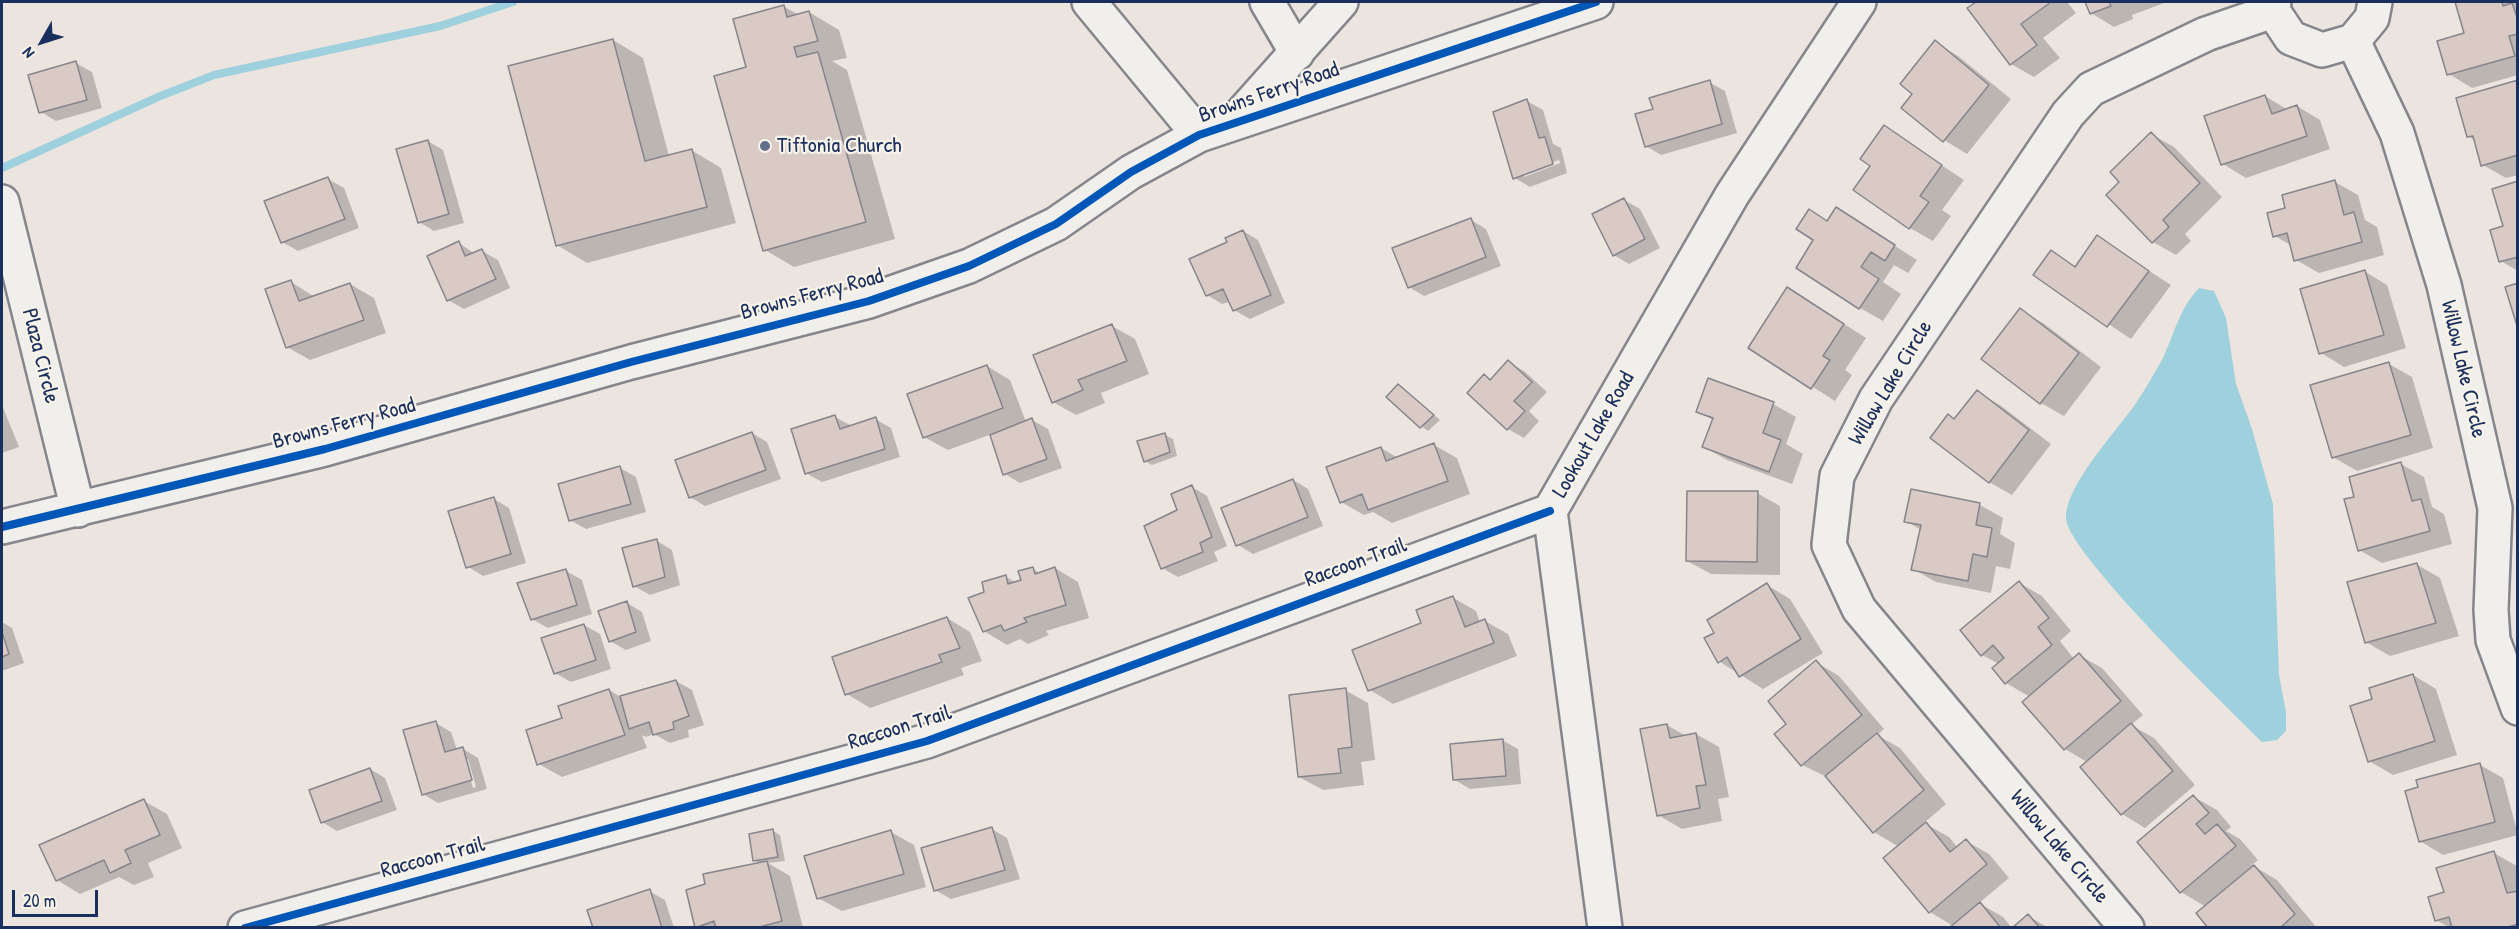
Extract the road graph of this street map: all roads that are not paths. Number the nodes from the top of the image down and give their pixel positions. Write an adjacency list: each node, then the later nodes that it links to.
1 (1089, 2): 11 (street)
2 (1267, 2): 9 (street)
3 (1341, 2): 9 (street)
4 (1596, 2): 10 (street, Browns Ferry Road)
5 (1859, 2): 14 (street, Lookout Lake Road)
6 (2375, 2): 8 (street)
7 (2273, 6): 8 (street, Willow Lake Circle); 19 (street, Willow Lake Circle)
8 (2353, 41): 16 (street, Willow Lake Circle)
9 (1297, 52): 10 (street)
10 (1234, 122): 11 (street, Browns Ferry Road)
11 (1199, 135): 13 (street, Browns Ferry Road)
12 (2, 202): 13 (street, Plaza Circle)
13 (78, 510): 15 (street, Browns Ferry Road)
14 (1550, 511): 17 (street, Raccoon Trail); 18 (street, Lookout Lake Road)
15 (2, 526)
16 (2517, 708)
17 (245, 927)
18 (1605, 927)
19 (2127, 927)

